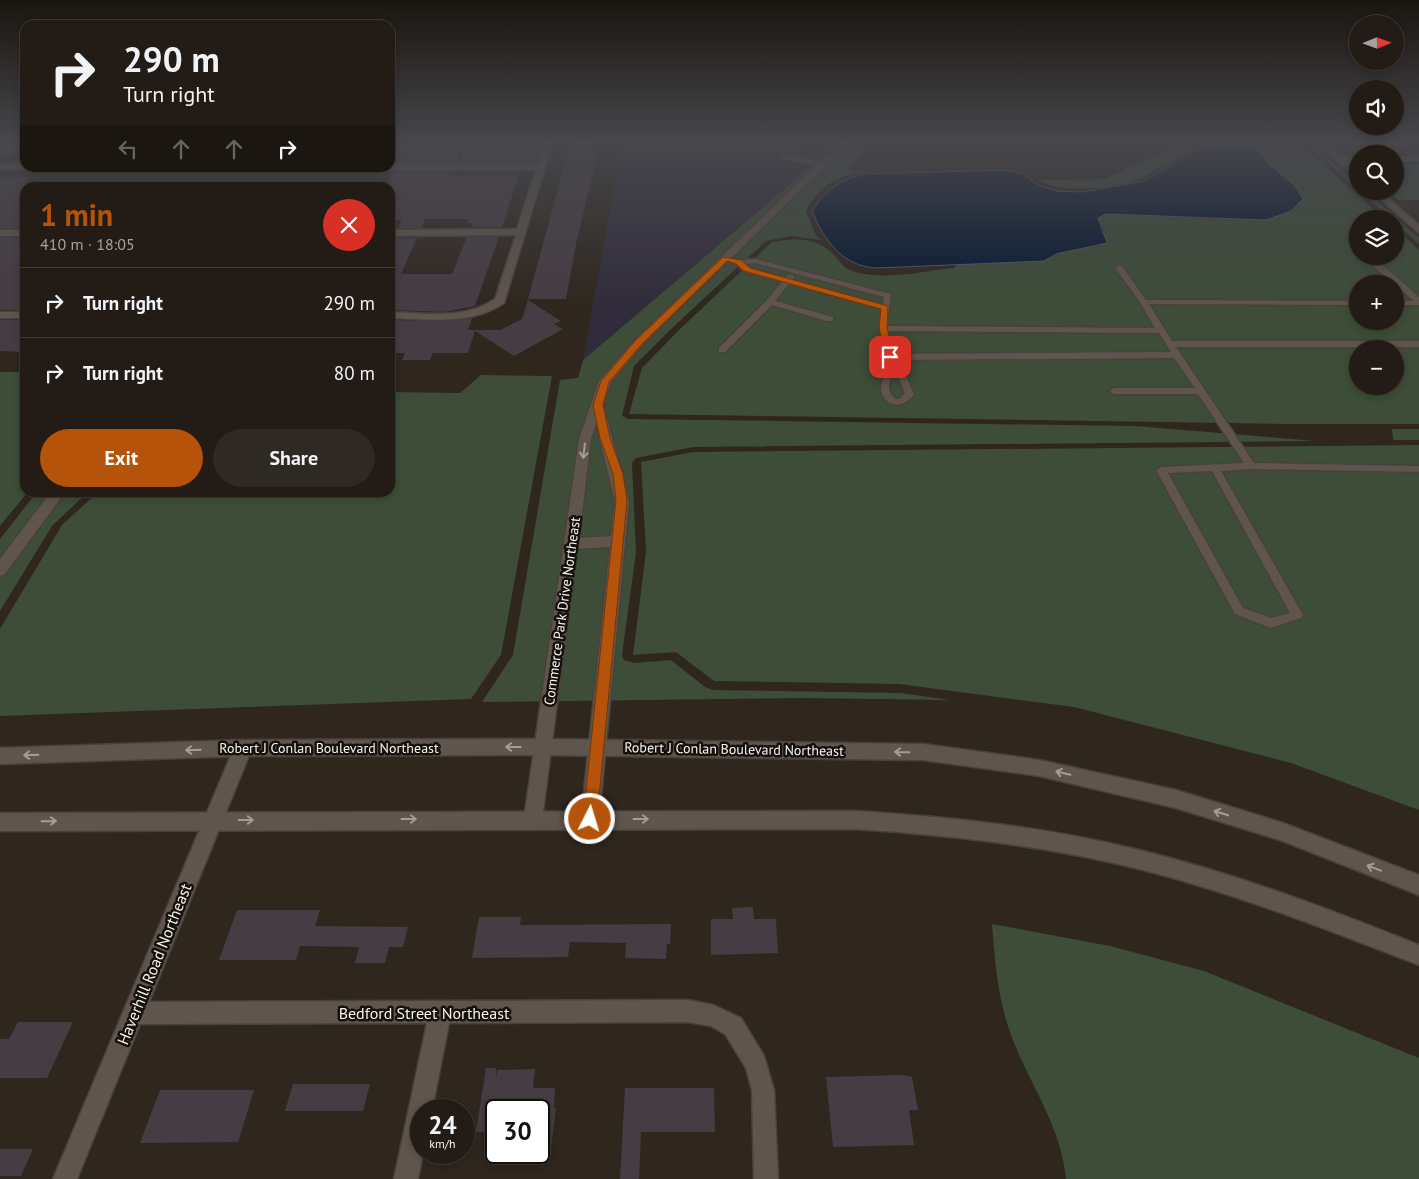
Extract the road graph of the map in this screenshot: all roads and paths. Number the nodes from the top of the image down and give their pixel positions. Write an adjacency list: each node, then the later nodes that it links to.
1 (532, 196): 5 (street)
2 (790, 196): 9 (street, Commerce Park Drive Northeast)
3 (1385, 200): 4 (street)
4 (1419, 230)
5 (521, 232): 8 (street); 27 (street)
6 (0, 233): 7 (street)
7 (20, 233)
8 (395, 233)
9 (725, 259): 10 (lane); 39 (street, Commerce Park Drive Northeast)
10 (739, 262): 13 (lane); 15 (lane)
11 (1377, 265): 21 (lane)
12 (1119, 268): 20 (lane)
13 (795, 272): 14 (lane); 15 (lane)
14 (821, 279): 16 (lane); 17 (lane)
15 (786, 281): 16 (lane); 19 (lane)
16 (815, 288): 18 (lane)
17 (865, 291): 18 (lane); 24 (lane)
18 (858, 300): 24 (lane)
19 (770, 302): 28 (lane); 33 (lane)
20 (1144, 302): 22 (lane); 30 (lane)
21 (1419, 302): 23 (lane)
22 (1349, 303)
23 (1404, 303)
24 (886, 308): 29 (lane)
25 (0, 315): 26 (street)
26 (20, 315)
27 (395, 315)
28 (830, 319)
29 (883, 328): 30 (lane); 35 (lane)
30 (1161, 331): 31 (lane)
31 (1170, 344): 32 (lane); 34 (lane)
32 (1419, 344)
33 (722, 350)
34 (1178, 355): 35 (lane); 38 (lane)
35 (890, 357): 36 (lane)
36 (892, 371)
37 (1114, 391): 38 (lane)
38 (1202, 391): 40 (lane)
39 (598, 405): 44 (street, Commerce Park Drive Northeast); 45 (street, Commerce Park Drive Northeast, one-way to 45)
40 (1252, 466): 41 (lane); 42 (lane)
41 (1215, 468): 41 (lane)
42 (1419, 469)
43 (55, 497): 46 (street)
44 (619, 541): 45 (street); 48 (street, Commerce Park Drive Northeast)
45 (572, 544): 47 (street, Commerce Park Drive Northeast)
46 (0, 570)
47 (543, 747): 48 (street, Robert J Conlan Boulevard Northeast); 49 (street, Robert J Conlan Boulevard Northeast, one-way to 49); 51 (street, Commerce Park Drive Northeast)
48 (597, 747): 52 (street, Commerce Park Drive Northeast); 55 (street, Robert J Conlan Boulevard Northeast, one-way to 48)
49 (243, 748): 50 (street, Robert J Conlan Boulevard Northeast, one-way to 50); 53 (street, Haverhill Road Northeast)
50 (0, 756)
51 (533, 819): 52 (street); 53 (street, one-way to 51)
52 (590, 819): 56 (street, one-way to 56)
53 (213, 820): 54 (street, one-way to 53); 57 (street, Haverhill Road Northeast)
54 (0, 822)
55 (1419, 885)
56 (1419, 955)
57 (134, 1013): 58 (street, Bedford Street Northeast); 59 (street, Haverhill Road Northeast)
58 (440, 1013): 60 (street); 61 (street, Bedford Street Northeast)
59 (65, 1179)
60 (406, 1179)
61 (766, 1179)

